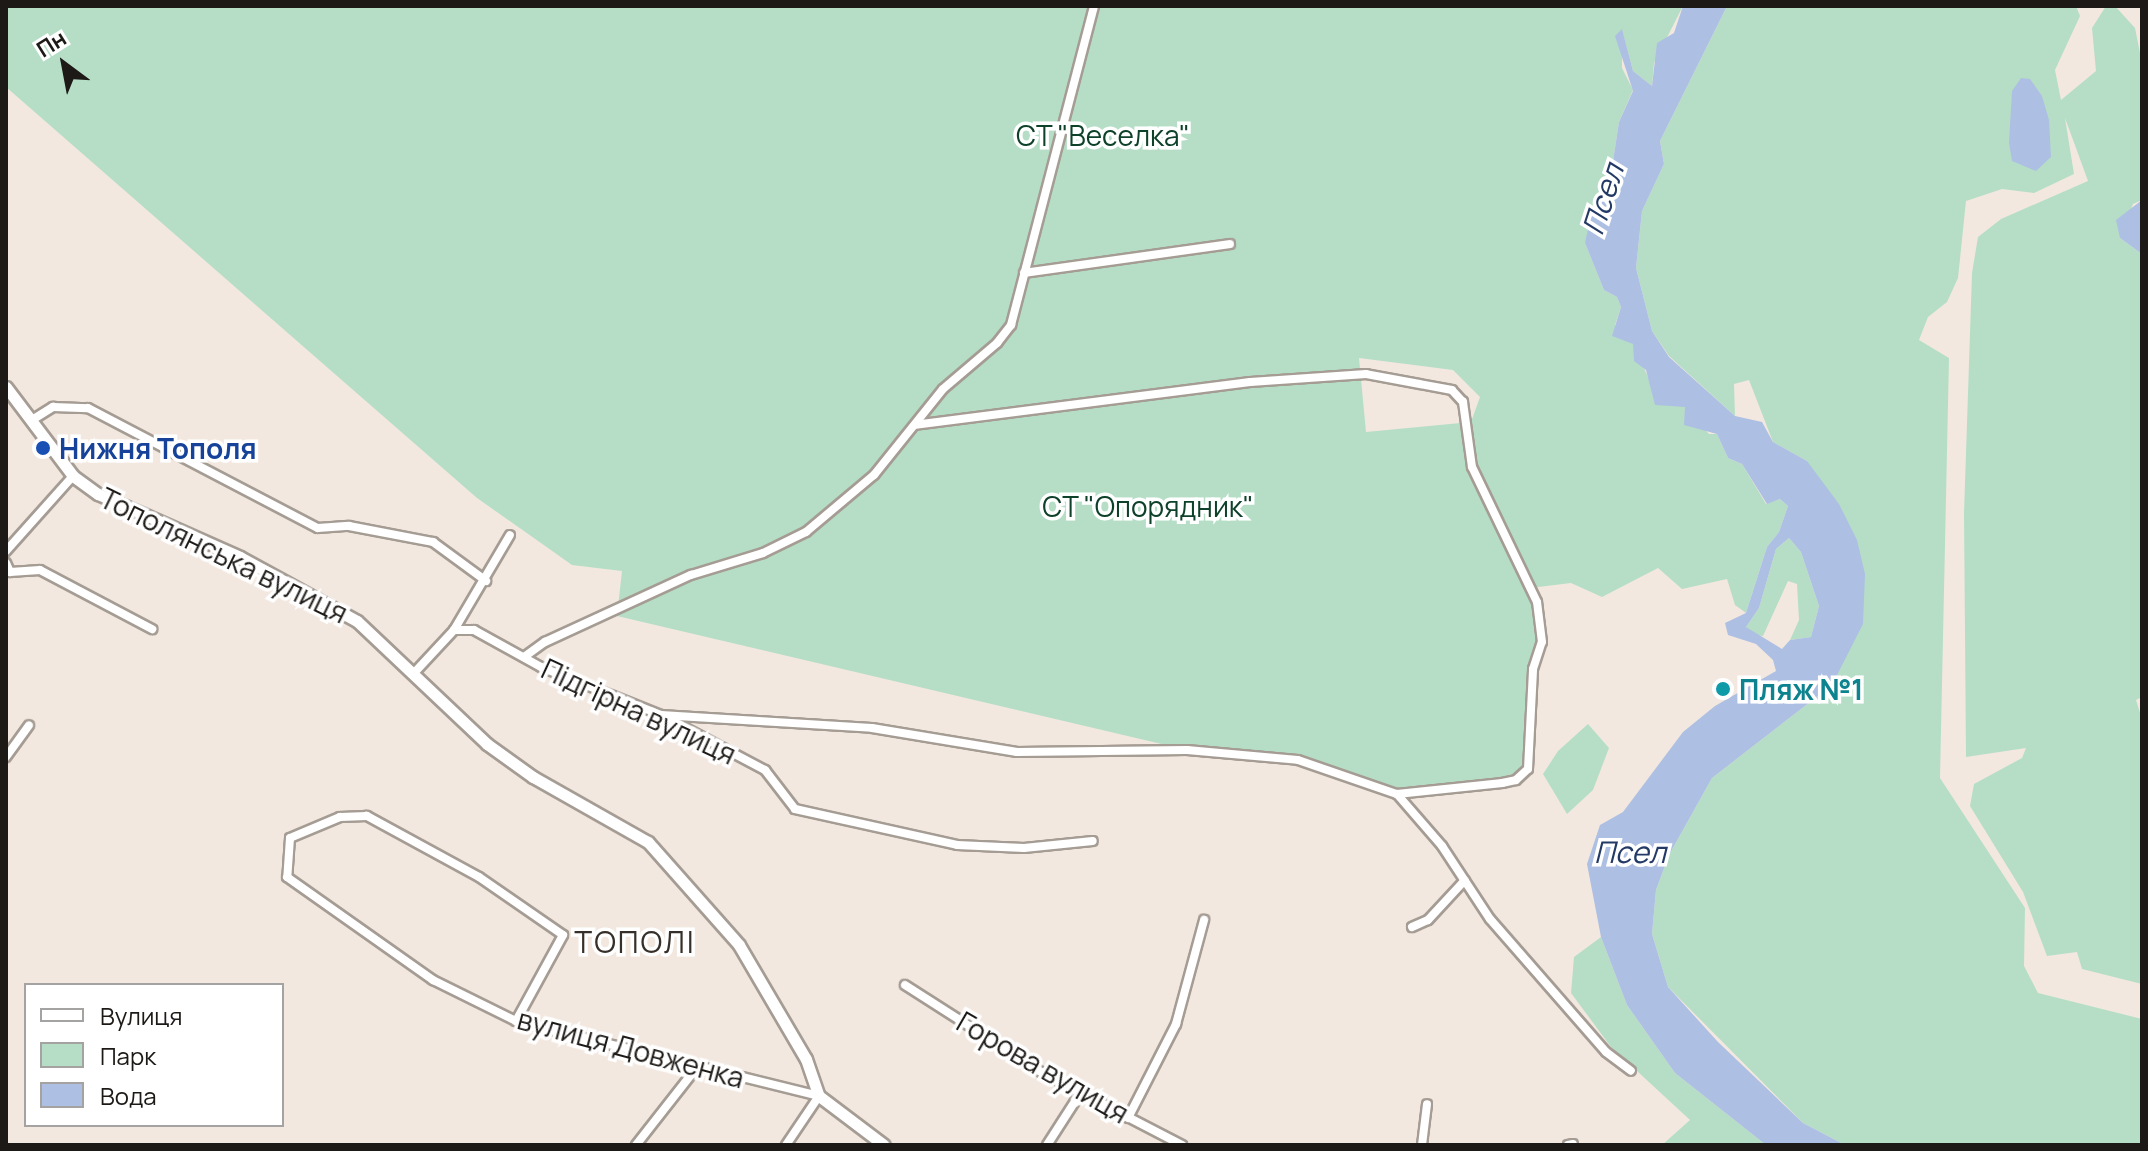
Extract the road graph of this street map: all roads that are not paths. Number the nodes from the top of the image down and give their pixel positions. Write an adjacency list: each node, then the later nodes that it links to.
1 (1094, 6): 3 (street)
2 (1230, 244): 3 (street)
3 (1024, 273): 6 (street)
4 (6, 387): 5 (street, Тополянська вулиця)
5 (32, 420): 7 (street, Тополянська вулиця); 11 (street)
6 (916, 425): 14 (street); 19 (street)
7 (73, 476): 9 (street); 15 (street, Тополянська вулиця)
8 (510, 535): 11 (street)
9 (6, 551)
10 (6, 563): 12 (street)
11 (486, 581): 13 (street)
12 (152, 629)
13 (454, 630): 14 (street, Підгірна вулиця); 15 (street)
14 (524, 657): 16 (street, Підгірна вулиця)
15 (415, 672): 29 (street, Тополянська вулиця)
16 (661, 715): 19 (street); 20 (street, Підгірна вулиця)
17 (29, 725): 18 (street)
18 (6, 757)
19 (1397, 794): 21 (street)
20 (1093, 841)
21 (1465, 880): 23 (street); 27 (street)
22 (1204, 920): 31 (street)
23 (1412, 927)
24 (905, 985): 28 (street, Горова вулиця)
25 (516, 1021): 25 (street, вулиця Довженка); 26 (street, вулиця Довженка)
26 (698, 1066): 29 (street, вулиця Довженка); 32 (street)
27 (1631, 1071)
28 (1081, 1092): 31 (street, Горова вулиця); 35 (street)
29 (819, 1096): 33 (street); 34 (street)
30 (1427, 1104): 37 (street)
31 (1128, 1118): 36 (street, Горова вулиця)
32 (636, 1145)
33 (786, 1145)
34 (884, 1145)
35 (1047, 1145)
36 (1182, 1145)
37 (1422, 1145)

